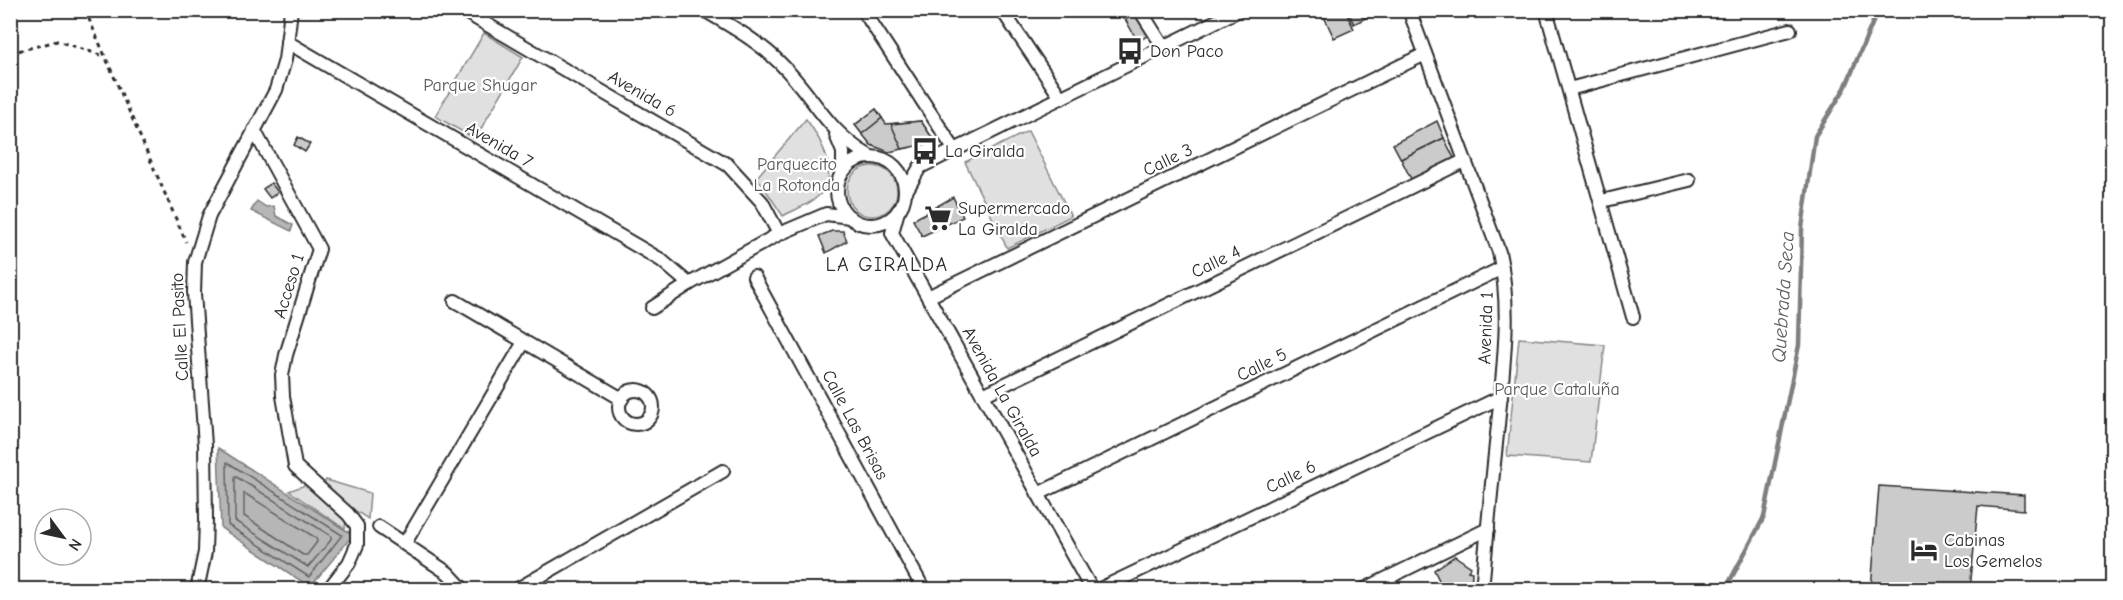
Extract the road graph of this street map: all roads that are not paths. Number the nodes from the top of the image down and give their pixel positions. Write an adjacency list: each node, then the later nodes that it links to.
1 (291, 10): 11 (street, Calle El Pasito)
2 (462, 10): 33 (street, Avenida 6)
3 (704, 10): 17 (street)
4 (863, 10): 18 (street)
5 (1002, 10): 15 (street)
6 (1140, 10): 12 (street)
7 (1239, 10): 12 (street)
8 (1409, 10): 13 (street, Avenida 1)
9 (1546, 10): 14 (street)
10 (1790, 30): 14 (street)
11 (287, 42): 16 (street, Calle El Pasito); 36 (street, Avenida 7)
12 (1164, 48): 15 (street)
13 (1425, 54): 21 (street, Avenida 1); 37 (street, Calle 3)
14 (1569, 89): 27 (street)
15 (1061, 98): 18 (street)
16 (254, 130): 50 (street, Calle El Pasito); 51 (street, Acceso 1)
17 (836, 133): 19 (street); 23 (street)
18 (954, 149): 22 (street)
19 (868, 156): 20 (street); 23 (street)
20 (886, 161): 22 (street); 26 (street)
21 (1464, 161): 34 (street, Avenida 1); 42 (street, Calle 4)
22 (920, 167): 26 (street)
23 (843, 170): 25 (street)
24 (1689, 180): 27 (street)
25 (837, 193): 29 (street); 30 (street)
26 (905, 193): 28 (street)
27 (1602, 201): 40 (street)
28 (898, 211): 31 (street); 32 (street)
29 (826, 214): 30 (street); 33 (street)
30 (850, 217): 31 (street)
31 (872, 224): 32 (street)
32 (892, 233): 37 (street, Avenida La Giralda)
33 (779, 234): 36 (street)
34 (1502, 268): 43 (street, Avenida 1); 46 (street, Calle 5)
35 (754, 277): 54 (street, Calle Las Brisas)
36 (689, 284): 39 (street)
37 (928, 297): 42 (street, Avenida La Giralda)
38 (455, 301): 41 (street)
39 (652, 308)
40 (1633, 317)
41 (524, 342): 44 (street); 49 (street)
42 (983, 395): 46 (street, Avenida La Giralda)
43 (1501, 397): 48 (street, Avenida 1); 56 (street, Calle 6)
44 (622, 399)
45 (723, 471): 53 (street)
46 (1038, 494): 55 (street, Avenida La Giralda)
47 (379, 527): 49 (street)
48 (1488, 529): 57 (street); 58 (street, Avenida 1)
49 (405, 543): 52 (street)
50 (197, 590)
51 (328, 590)
52 (465, 590)
53 (516, 590)
54 (924, 590)
55 (1092, 590)
56 (1098, 590)
57 (1363, 590)
58 (1482, 590)

